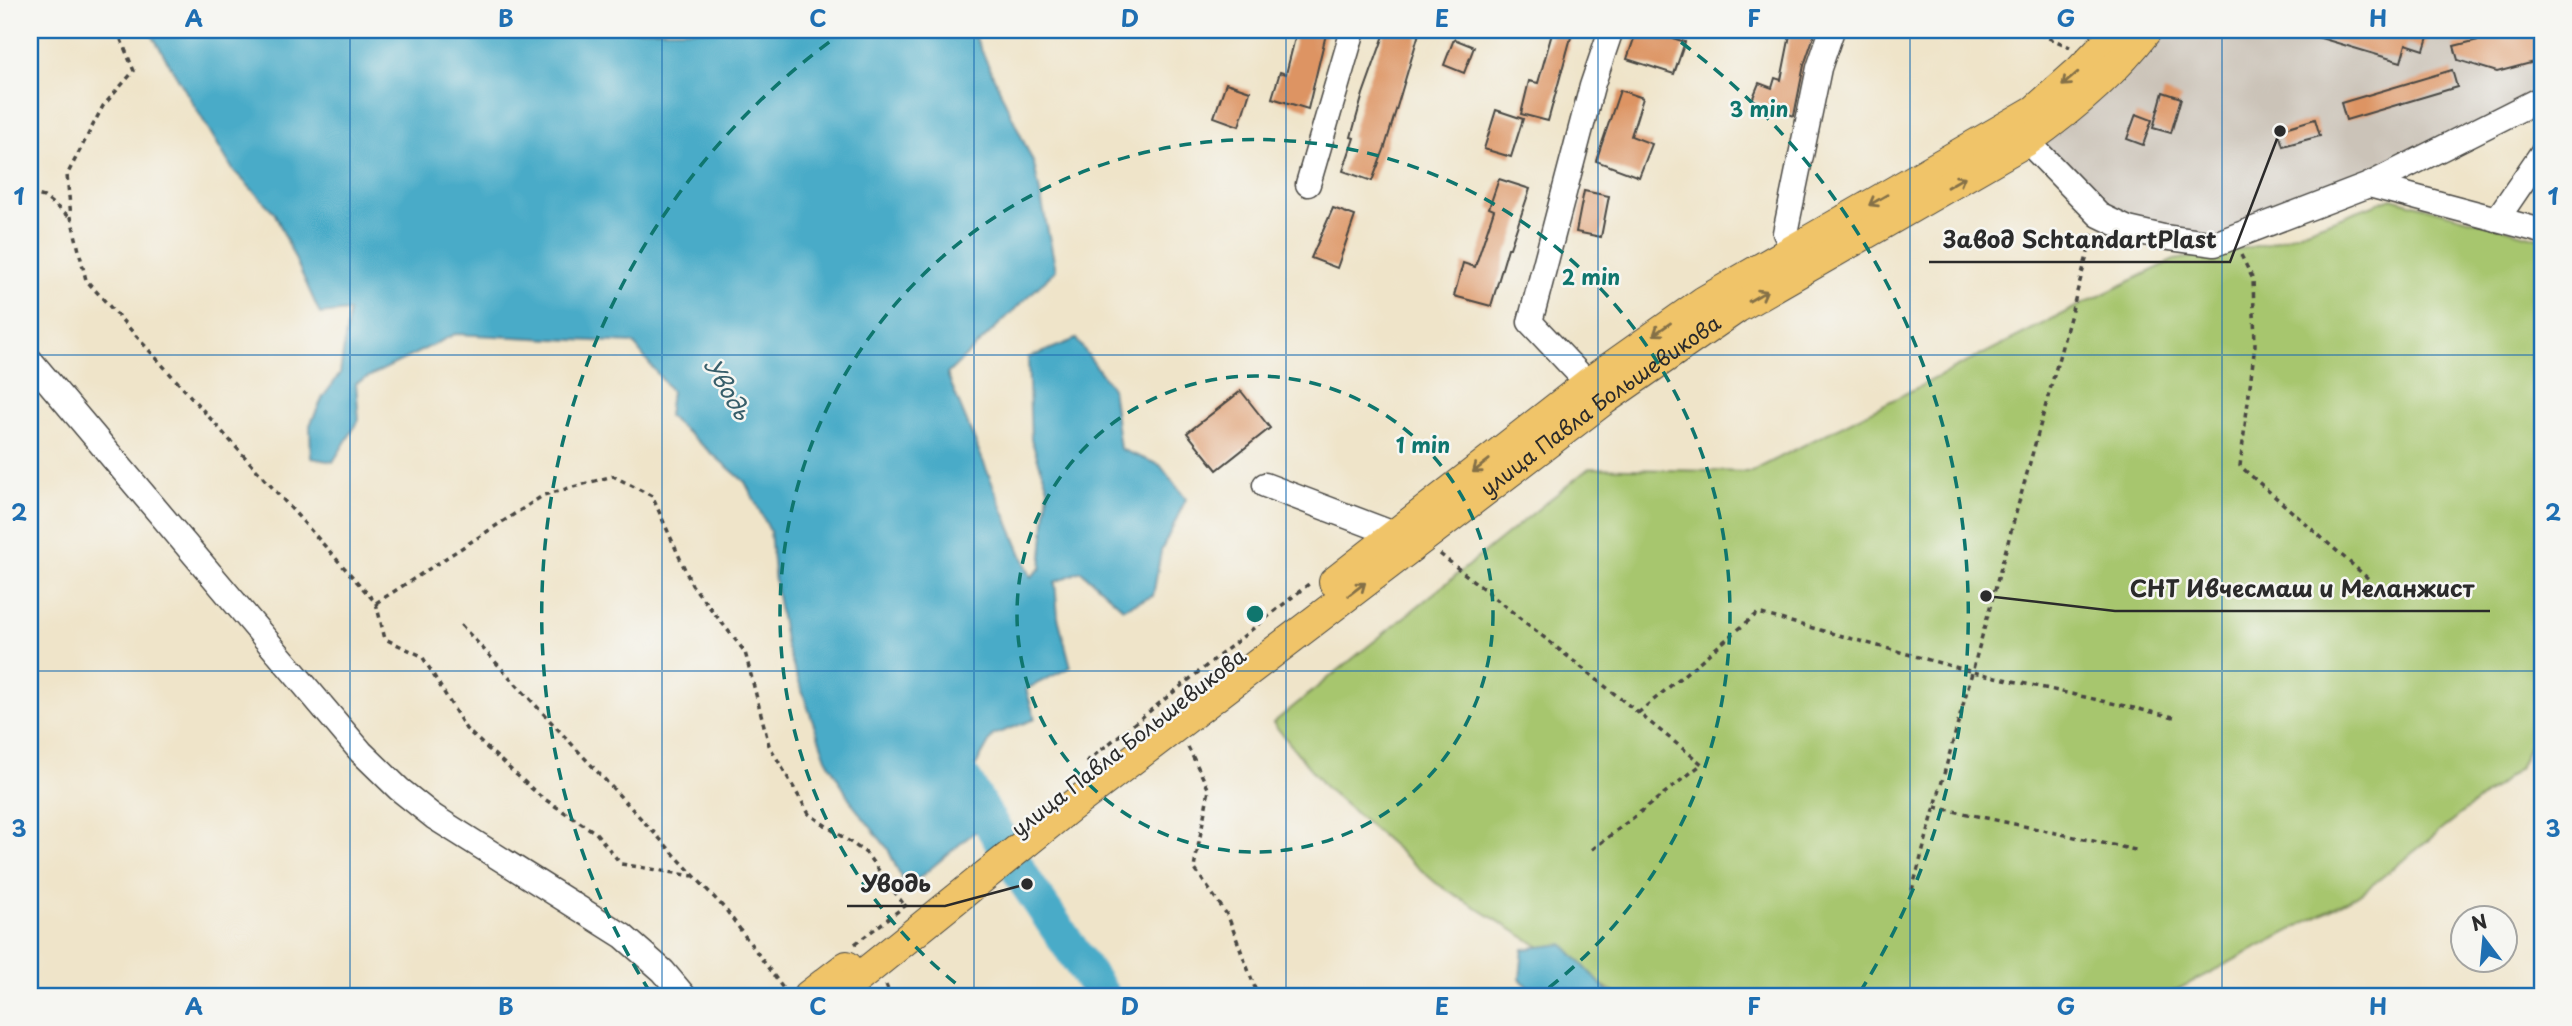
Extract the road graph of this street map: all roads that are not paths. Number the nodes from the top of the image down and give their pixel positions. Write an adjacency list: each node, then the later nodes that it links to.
1 (1353, 30): 9 (street)
2 (1611, 30): 15 (street)
3 (1832, 30): 13 (street)
4 (2118, 30): 13 (main road, улица Павла Большевикова, one-way to 13)
5 (2147, 30): 7 (main road, улица Павла Большевикова)
6 (2542, 98): 10 (street)
7 (2027, 141): 10 (street); 15 (main road, улица Павла Большевикова, one-way to 7)
8 (2538, 168): 11 (street)
9 (1308, 184)
10 (2369, 185): 11 (street)
11 (2497, 219): 12 (street)
12 (2542, 231)
13 (1794, 249): 15 (main road, улица Павла Большевикова, one-way to 15)
14 (30, 360): 19 (street)
15 (1596, 391): 17 (main road, улица Павла Большевикова)
16 (1265, 485): 17 (street)
17 (1408, 537): 18 (main road, улица Павла Большевикова)
18 (916, 913): 20 (main road); 21 (main road)
19 (684, 996)
20 (808, 996)
21 (836, 996)

